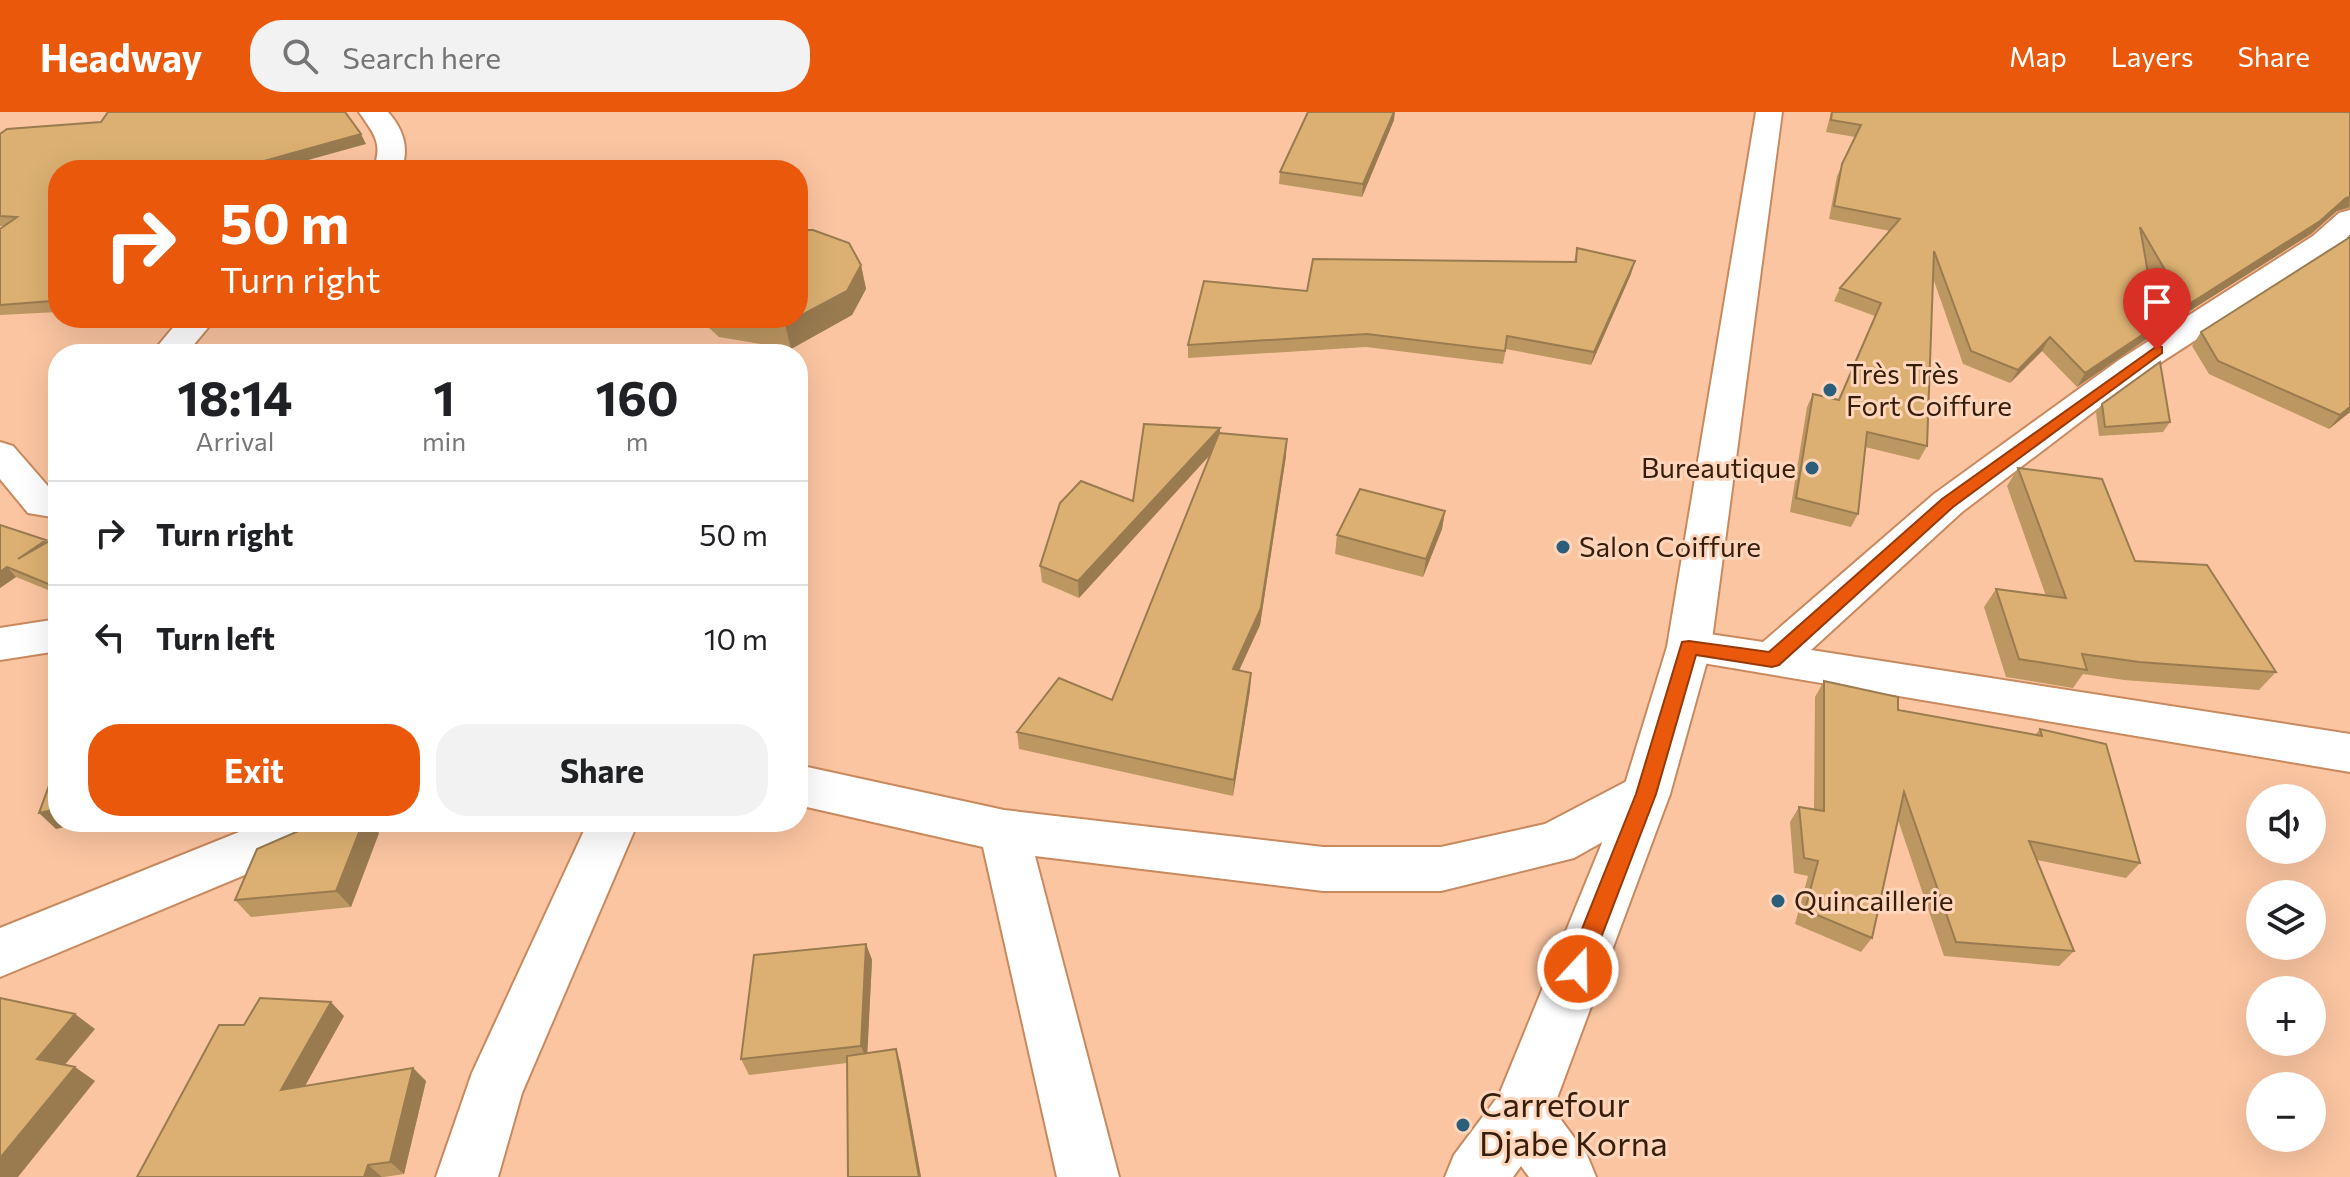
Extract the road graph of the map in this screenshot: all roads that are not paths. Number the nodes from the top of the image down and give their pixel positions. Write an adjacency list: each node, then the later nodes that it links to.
1 (372, 112): 3 (street)
2 (1769, 112): 11 (street)
3 (390, 160)
4 (2341, 238): 12 (street)
5 (190, 328): 6 (street)
6 (177, 344)
7 (0, 454): 8 (street)
8 (48, 504)
9 (48, 637): 10 (street)
10 (0, 644)
11 (1689, 647): 12 (street); 15 (street)
12 (1772, 660): 13 (street)
13 (2350, 753)
14 (808, 787): 16 (street)
15 (1646, 794): 16 (street); 20 (street)
16 (1004, 831): 22 (street)
17 (294, 832): 19 (street)
18 (609, 832): 21 (street)
19 (0, 953)
20 (1521, 1115): 23 (street); 24 (street)
21 (467, 1177)
22 (1088, 1177)
23 (1476, 1177)
24 (1565, 1177)

